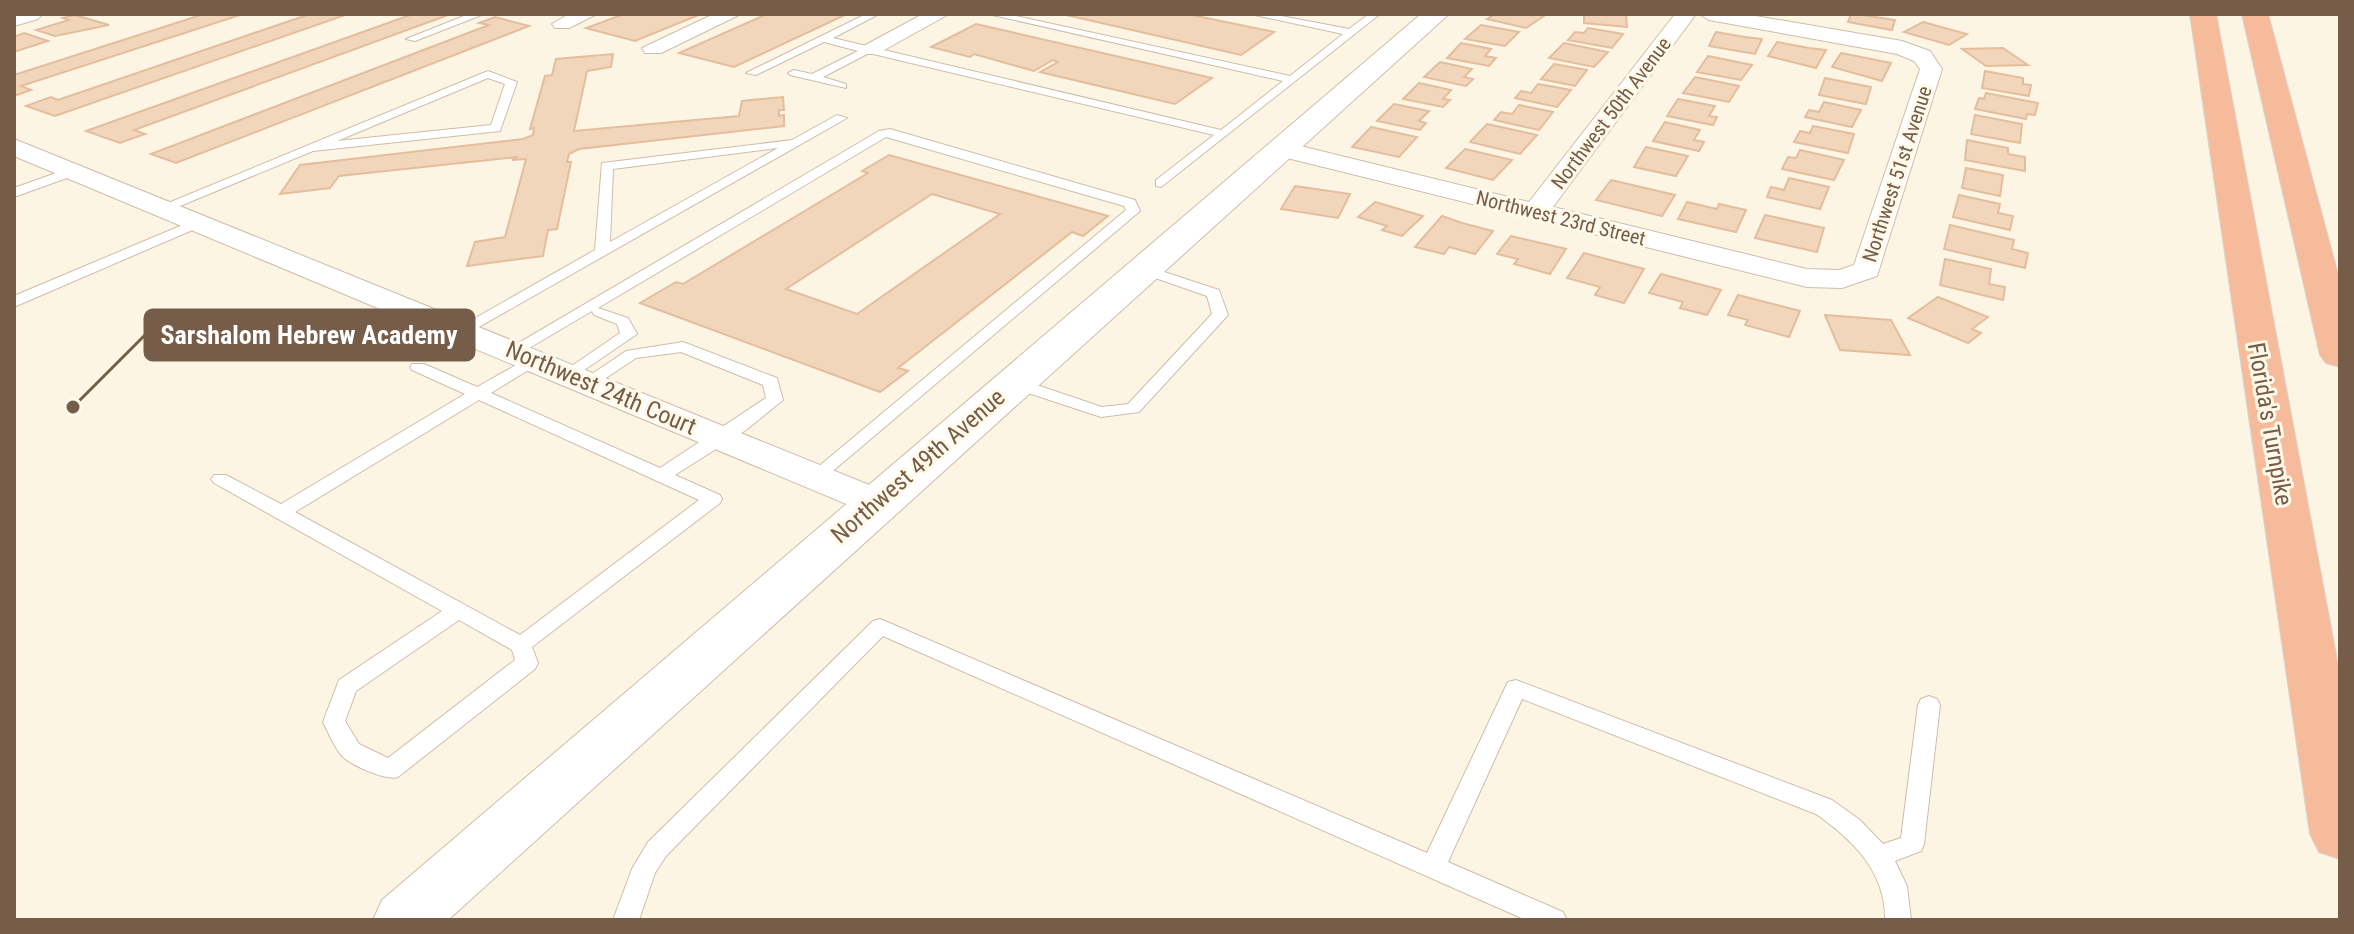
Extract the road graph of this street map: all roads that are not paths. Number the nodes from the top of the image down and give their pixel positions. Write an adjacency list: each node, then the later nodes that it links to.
1 (29, 14): 16 (street)
2 (479, 14): 20 (lane)
3 (587, 14): 18 (street)
4 (731, 14): 22 (street)
5 (874, 14): 21 (lane)
6 (939, 14): 23 (street)
7 (993, 14): 27 (lane)
8 (1255, 14): 17 (lane)
9 (1311, 14): 17 (lane)
10 (1375, 14): 19 (lane)
11 (1436, 14): 34 (street, Northwest 49th Avenue)
12 (1686, 14): 39 (street, Northwest 50th Avenue)
13 (1709, 14): 43 (street, Northwest 51st Avenue)
14 (2203, 14): 64 (highway, Florida's Turnpike)
15 (2255, 14): 50 (highway)
16 (14, 18)
17 (1300, 23): 19 (lane)
18 (562, 24)
19 (1352, 33): 27 (lane)
20 (411, 39)
21 (823, 39): 23 (lane); 24 (lane)
22 (653, 48)
23 (869, 49): 26 (lane); 30 (lane)
24 (752, 73)
25 (794, 73): 26 (lane)
26 (813, 78): 28 (lane)
27 (1293, 80): 30 (lane)
28 (842, 86)
29 (841, 118): 31 (lane)
30 (1223, 134): 36 (lane)
31 (800, 141): 41 (lane); 41 (lane)
32 (14, 147): 35 (street, Northwest 24th Court)
33 (311, 147): 33 (lane); 38 (lane)
34 (1280, 149): 39 (street, Northwest 23rd Street); 42 (street, Northwest 49th Avenue)
35 (73, 171): 37 (lane); 38 (street, Northwest 24th Court)
36 (1161, 183)
37 (14, 193)
38 (163, 208): 40 (street, Northwest 24th Court)
39 (1536, 211): 43 (street, Northwest 23rd Street)
40 (199, 222): 45 (lane); 48 (street, Northwest 24th Court)
41 (602, 252): 48 (lane)
42 (1143, 269): 53 (street, Northwest 49th Avenue); 53 (lane)
43 (1842, 279)
44 (627, 284): 46 (lane); 47 (lane); 57 (lane)
45 (14, 302)
46 (599, 312): 47 (lane); 52 (lane)
47 (560, 323): 49 (lane)
48 (464, 329): 49 (street, Northwest 24th Court)
49 (523, 355): 52 (street, Northwest 24th Court); 54 (lane)
50 (2340, 355)
51 (418, 367): 54 (lane)
52 (578, 378): 55 (street, Northwest 24th Court); 55 (lane)
53 (1013, 382): 59 (street, Northwest 49th Avenue)
54 (480, 392): 56 (lane); 60 (lane)
55 (718, 437): 56 (lane); 57 (street, Northwest 24th Court)
56 (661, 476): 62 (lane)
57 (815, 477): 59 (street, Northwest 24th Court)
58 (220, 479): 60 (lane)
59 (876, 502): 67 (street, Northwest 49th Avenue)
60 (281, 512): 61 (lane)
61 (458, 610): 62 (lane); 62 (lane)
62 (521, 645)
63 (1929, 705): 65 (lane)
64 (2340, 834)
65 (1878, 857): 66 (lane); 70 (lane)
66 (1433, 867): 68 (lane); 69 (lane)
67 (404, 920)
68 (626, 920)
69 (1554, 920)
70 (1898, 920)

